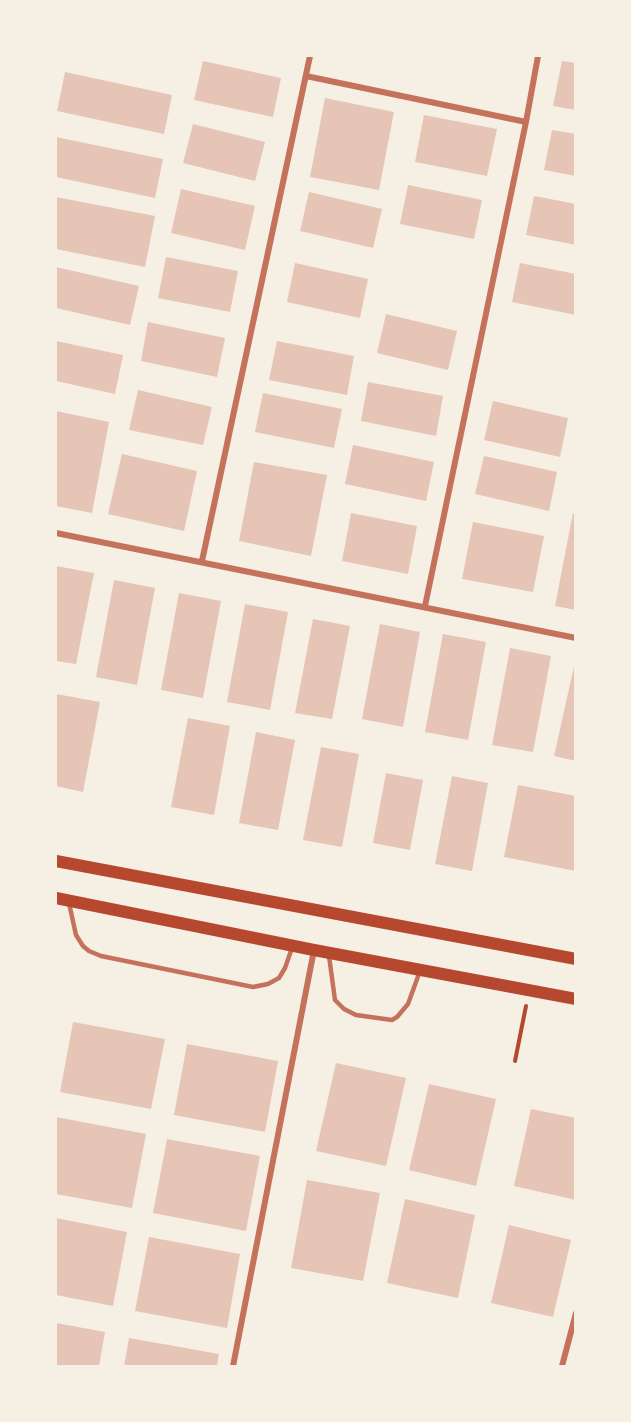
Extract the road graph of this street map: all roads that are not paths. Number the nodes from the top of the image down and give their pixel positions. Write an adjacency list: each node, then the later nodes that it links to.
1 (310, 56): 3 (street)
2 (537, 56): 4 (street)
3 (306, 76): 4 (street); 6 (street)
4 (526, 122): 7 (street)
5 (56, 533): 6 (street)
6 (202, 561): 7 (street)
7 (425, 606): 8 (street)
8 (576, 638)
9 (56, 861): 15 (main road)
10 (56, 898): 11 (main road)
11 (69, 900): 12 (main road); 12 (lane)
12 (293, 946): 13 (main road)
13 (314, 950): 14 (main road); 19 (street)
14 (329, 953): 16 (main road); 16 (lane)
15 (576, 959)
16 (420, 970): 17 (main road)
17 (576, 999)
18 (576, 1312): 20 (street)
19 (233, 1366)
20 (562, 1366)

